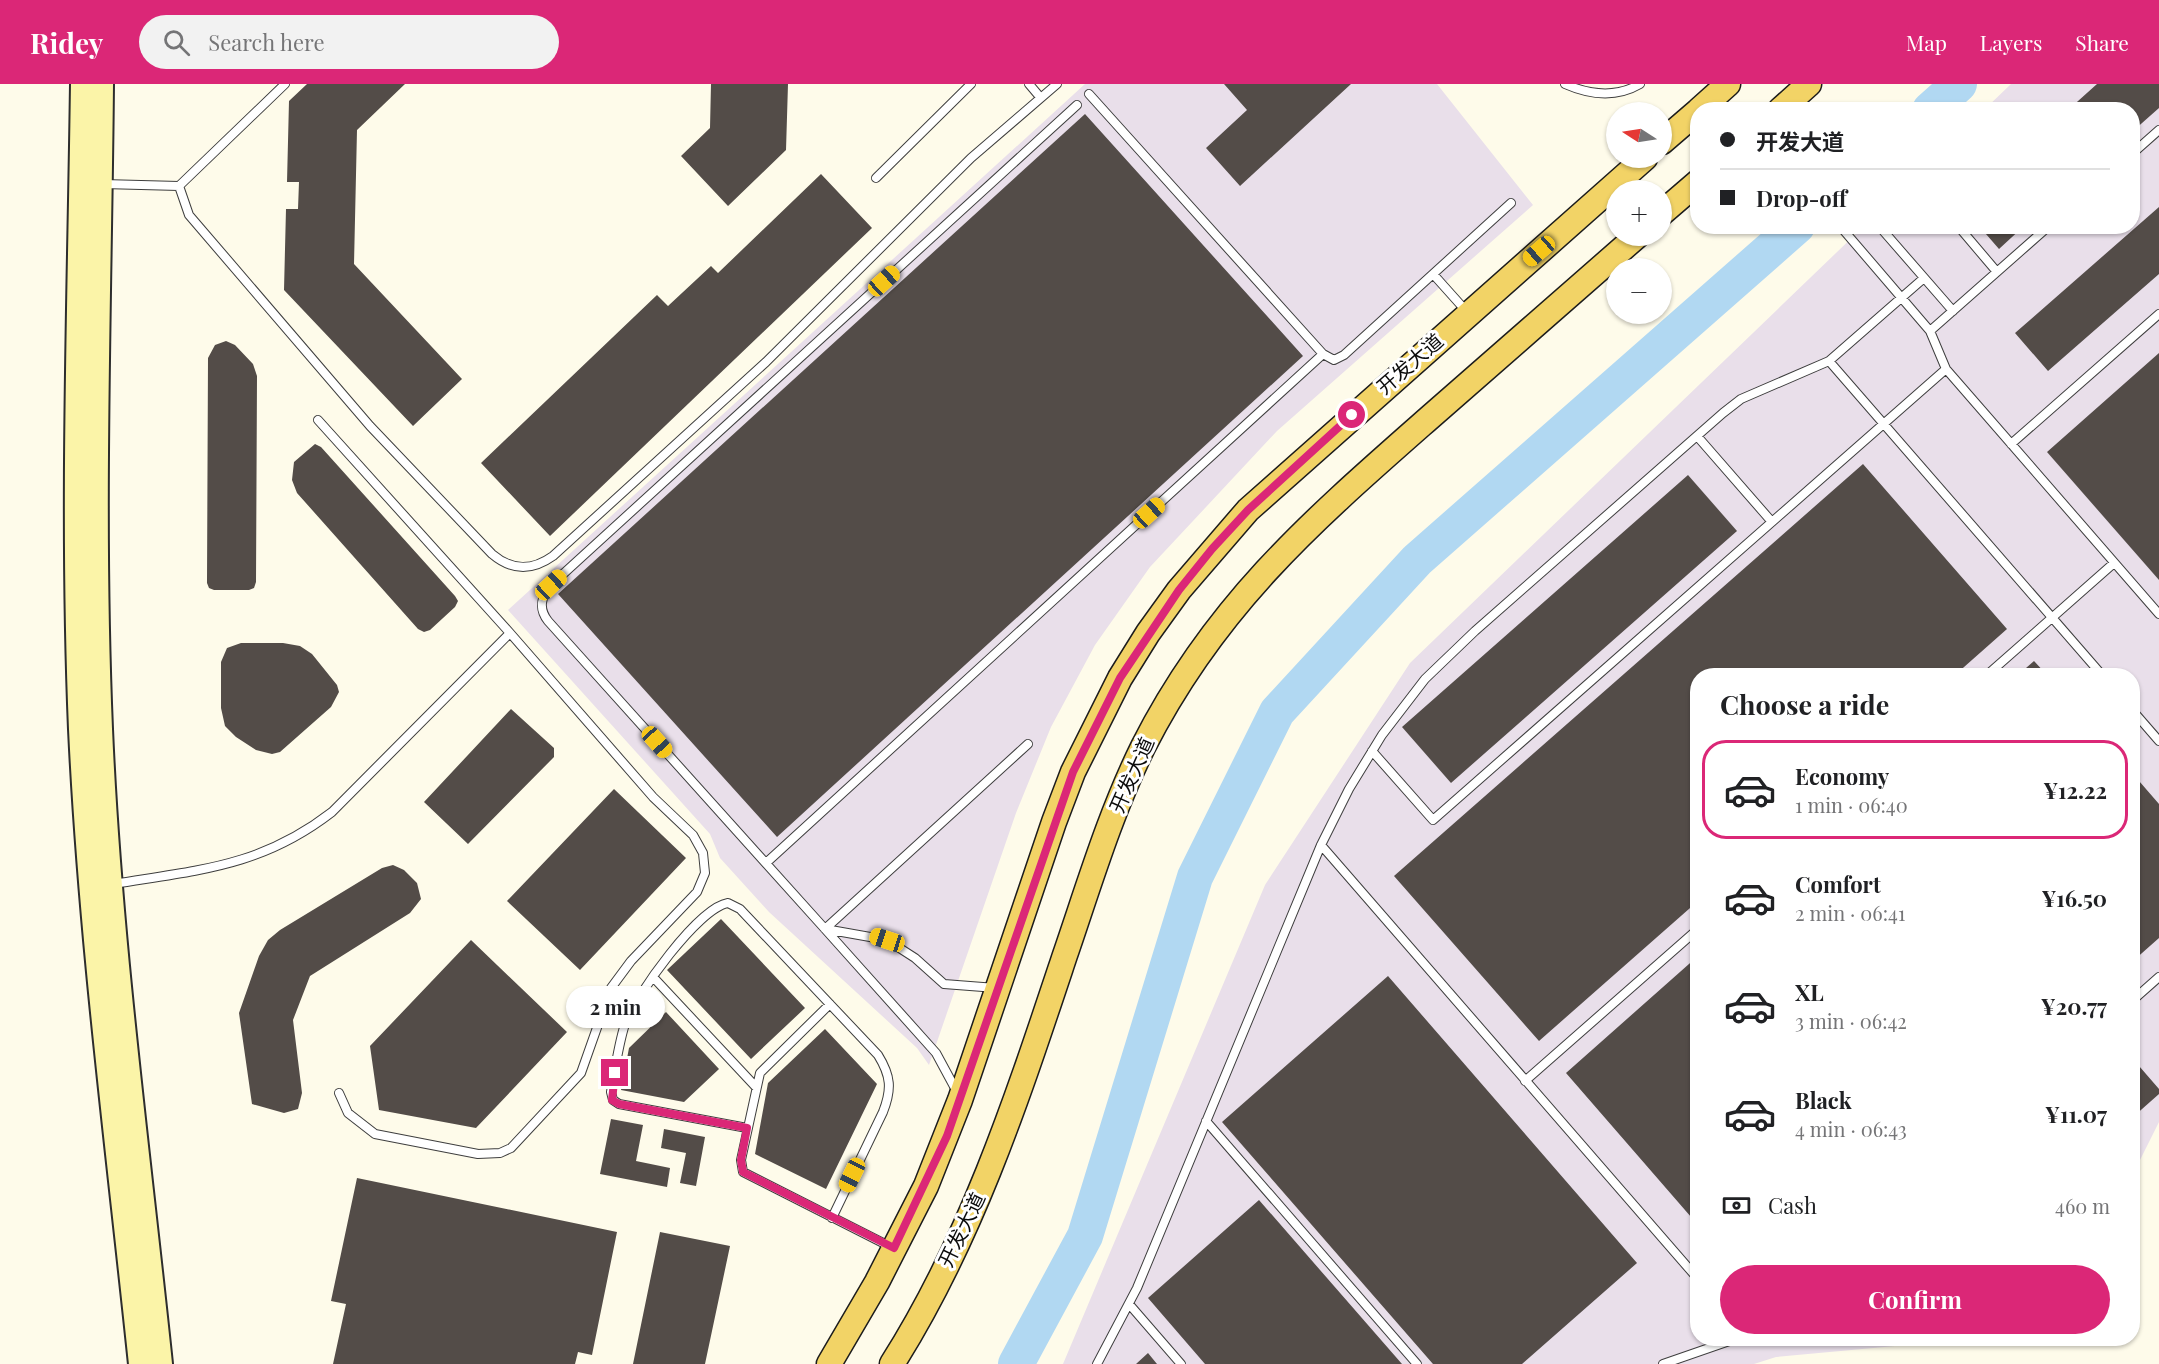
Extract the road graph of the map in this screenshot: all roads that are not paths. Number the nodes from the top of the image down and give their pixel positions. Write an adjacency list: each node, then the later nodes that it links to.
1 (82, 84): 22 (main road)
2 (102, 84): 22 (main road)
3 (285, 84): 23 (lane)
4 (972, 84): 21 (lane)
5 (1029, 84): 12 (lane)
6 (1057, 84): 12 (lane)
7 (1565, 84): 8 (lane)
8 (1640, 84)
9 (1728, 84): 13 (main road)
10 (1809, 84): 14 (main road)
11 (1089, 94): 40 (lane)
12 (1040, 97): 23 (lane)
13 (1708, 102)
14 (1789, 102)
15 (1077, 105): 59 (lane)
16 (1690, 118): 18 (main road)
17 (2159, 130): 19 (lane)
18 (1672, 133)
19 (2140, 147)
20 (1634, 168): 37 (main road, 开发大道)
21 (876, 178)
22 (91, 183): 23 (lane); 60 (main road)
23 (179, 186)
24 (1690, 189): 26 (main road)
25 (1511, 203): 33 (lane)
26 (1672, 204)
27 (1846, 234): 35 (lane)
28 (1886, 234): 34 (lane)
29 (1965, 234): 32 (lane)
30 (2040, 234): 32 (lane)
31 (1626, 246): 82 (main road, 开发大道)
32 (1997, 272): 36 (lane)
33 (1433, 274): 37 (lane); 40 (lane)
34 (1924, 278): 35 (lane); 36 (lane)
35 (1901, 297): 39 (lane); 41 (lane)
36 (1953, 311): 39 (lane)
37 (1468, 313): 65 (main road, 开发大道)
38 (2159, 314): 46 (lane)
39 (1930, 331): 42 (lane)
40 (1323, 354): 59 (lane)
41 (1829, 361): 44 (lane); 45 (lane)
42 (1946, 369): 44 (lane); 46 (lane)
43 (318, 420): 51 (lane)
44 (1883, 424): 47 (lane); 50 (lane)
45 (1696, 436): 47 (lane); 57 (lane)
46 (2011, 444): 48 (lane)
47 (1772, 522): 57 (lane)
48 (2114, 562): 49 (lane); 50 (lane)
49 (2159, 614)
50 (2052, 618): 52 (lane); 53 (lane)
51 (510, 633): 60 (lane); 70 (lane)
52 (1994, 668)
53 (2096, 668)
54 (2140, 719): 55 (lane)
55 (2159, 741)
56 (1028, 744): 61 (lane)
57 (1372, 751): 58 (lane)
58 (1321, 846): 68 (lane); 72 (lane)
59 (766, 862): 61 (lane)
60 (101, 885): 79 (main road); 80 (main road)
61 (825, 929): 65 (lane); 71 (lane)
62 (1690, 936): 68 (lane)
63 (653, 977): 67 (lane); 69 (lane); 73 (lane)
64 (2159, 977): 66 (lane)
65 (998, 988): 71 (main road, 开发大道)
66 (2140, 994)
67 (830, 1004): 69 (lane); 74 (lane)
68 (1525, 1081): 76 (lane)
69 (755, 1086): 73 (lane)
70 (339, 1093)
71 (960, 1100): 75 (main road, 开发大道)
72 (1206, 1121): 77 (lane); 85 (lane)
73 (747, 1128): 74 (lane)
74 (832, 1218): 75 (lane)
75 (894, 1248): 81 (main road, 开发大道)
76 (1690, 1270)
77 (1129, 1304): 83 (lane); 84 (lane)
78 (1715, 1346): 86 (lane)
79 (140, 1364)
80 (161, 1364)
81 (829, 1364)
82 (892, 1364)
83 (1097, 1364)
84 (1181, 1364)
85 (1417, 1364)
86 (1663, 1364)

